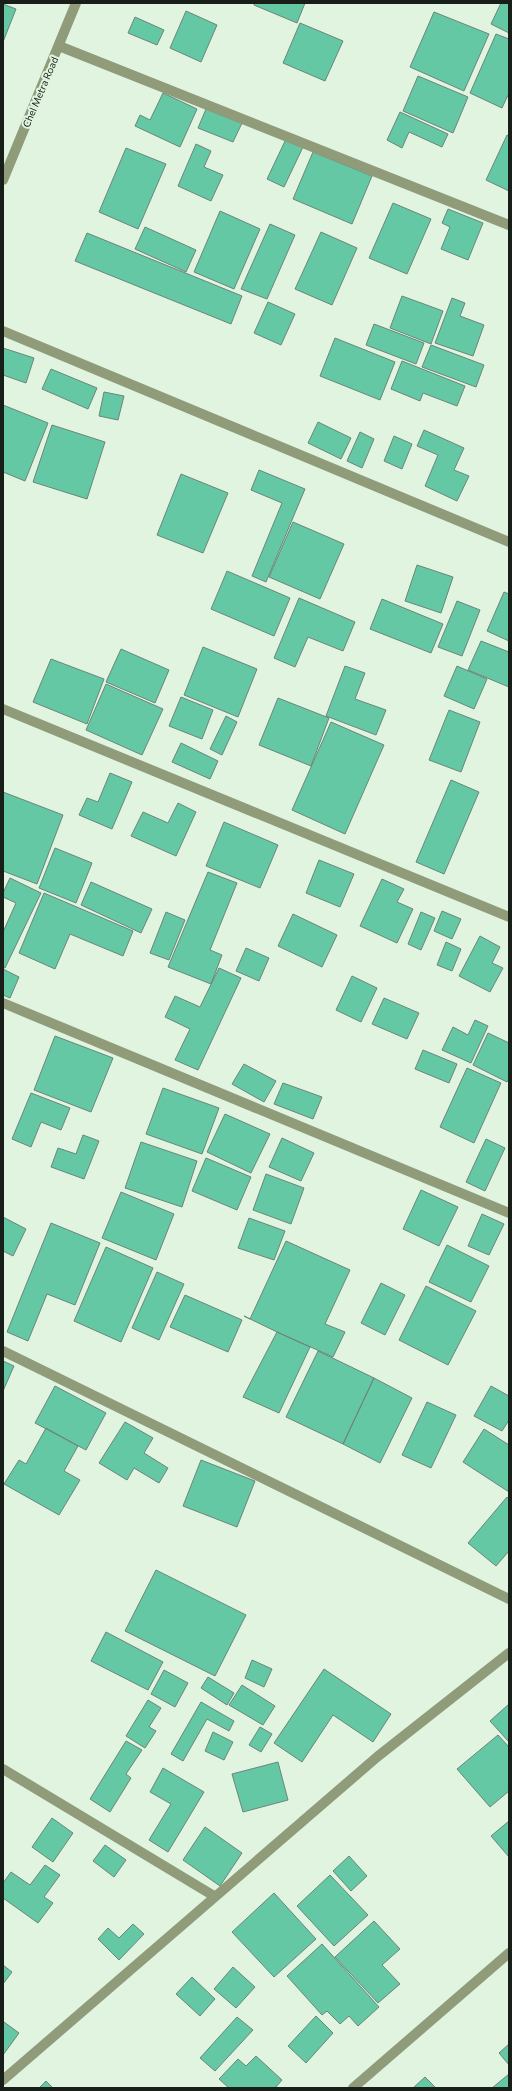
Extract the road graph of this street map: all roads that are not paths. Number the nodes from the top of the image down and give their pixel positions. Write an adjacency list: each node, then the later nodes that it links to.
1 (76, 3): 2 (street, Chel Metra Road)
2 (59, 46): 3 (street, Chel Metra Road); 4 (street)
3 (3, 180)
4 (509, 225)
5 (3, 331): 6 (street)
6 (509, 542)
7 (3, 709): 8 (street)
8 (509, 917)
9 (3, 1003): 10 (street)
10 (509, 1213)
11 (3, 1351): 12 (street)
12 (509, 1599)
13 (509, 1653): 15 (street)
14 (3, 1769): 15 (street)
15 (214, 1896): 17 (street)
16 (509, 1953): 18 (street)
17 (3, 2080)
18 (353, 2088)

